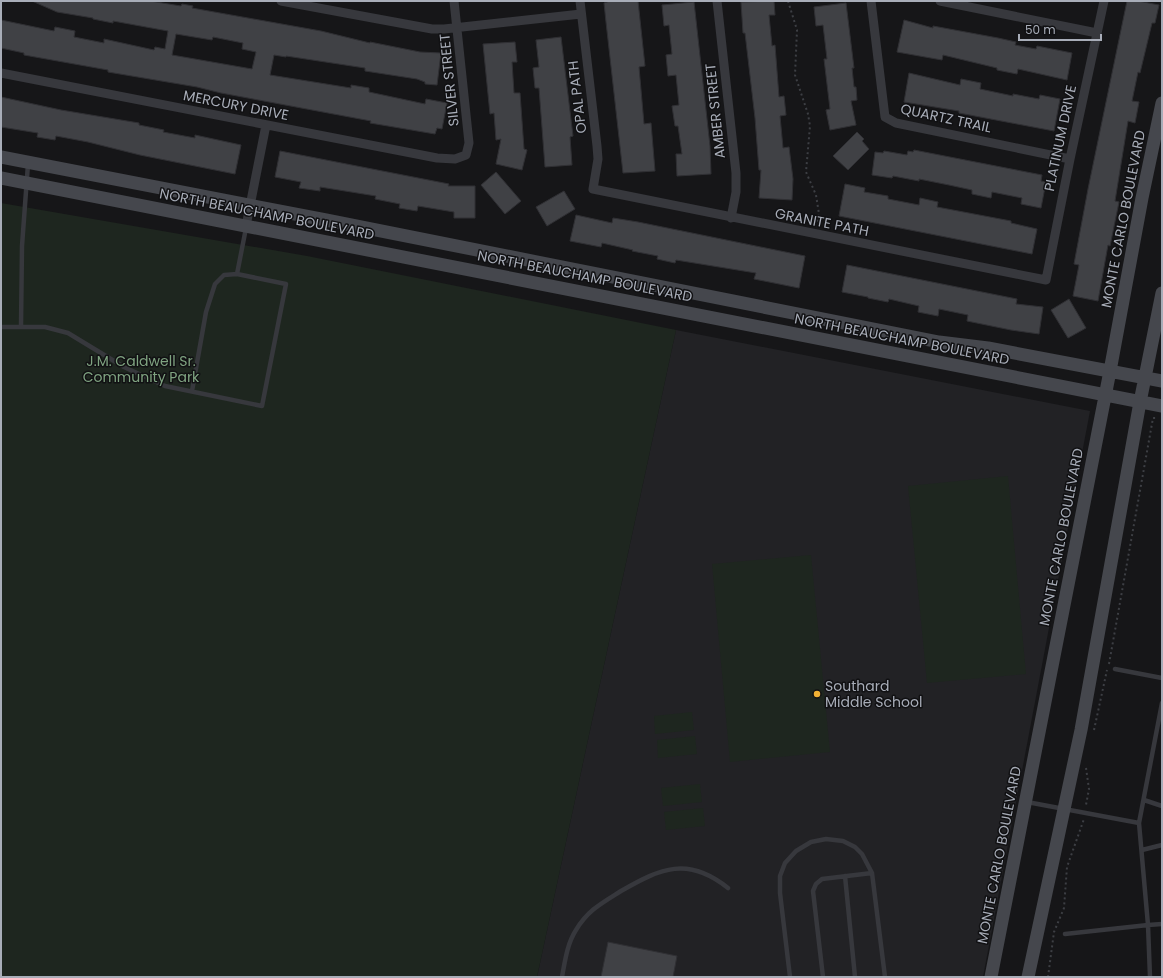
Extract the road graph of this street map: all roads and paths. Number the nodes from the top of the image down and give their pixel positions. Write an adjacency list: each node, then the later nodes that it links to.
1 (281, 1): 10 (street)
2 (454, 1): 10 (street, SILVER STREET)
3 (580, 1): 9 (street, OPAL PATH)
4 (717, 1): 23 (street, AMBER STREET)
5 (788, 1): 24 (path)
6 (871, 1): 17 (street, QUARTZ TRAIL)
7 (940, 1): 11 (street)
8 (1104, 1): 11 (street, PLATINUM DRIVE)
9 (582, 14): 10 (street); 21 (street, OPAL PATH)
10 (457, 28): 15 (street, SILVER STREET)
11 (1097, 33): 17 (street, PLATINUM DRIVE)
12 (1, 73): 14 (street, MERCURY DRIVE)
13 (1162, 103): 31 (street, MONTE CARLO BOULEVARD)
14 (266, 125): 15 (street, MERCURY DRIVE); 22 (street)
15 (466, 155)
16 (1, 157): 18 (street, NORTH BEAUCHAMP BOULEVARD)
17 (1070, 159): 27 (street, PLATINUM DRIVE)
18 (28, 162): 20 (lane); 22 (street, NORTH BEAUCHAMP BOULEVARD)
19 (1, 178): 20 (street, NORTH BEAUCHAMP BOULEVARD)
20 (25, 182): 25 (street, NORTH BEAUCHAMP BOULEVARD); 29 (lane)
21 (593, 189): 23 (street, GRANITE PATH)
22 (250, 205): 25 (street); 31 (street, NORTH BEAUCHAMP BOULEVARD)
23 (731, 218): 27 (street, GRANITE PATH)
24 (817, 224)
25 (246, 226): 26 (lane); 35 (street, NORTH BEAUCHAMP BOULEVARD)
26 (237, 274): 34 (lane); 34 (lane)
27 (1046, 280)
28 (1162, 293): 32 (street)
29 (21, 326): 30 (lane); 34 (lane)
30 (1, 327)
31 (1110, 371): 32 (street, NORTH BEAUCHAMP BOULEVARD); 35 (street, MONTE CARLO BOULEVARD)
32 (1145, 378): 33 (street, NORTH BEAUCHAMP BOULEVARD); 36 (street)
33 (1162, 381)
34 (192, 392)
35 (1105, 395): 36 (street, NORTH BEAUCHAMP BOULEVARD); 45 (street, MONTE CARLO BOULEVARD)
36 (1140, 402): 37 (street, NORTH BEAUCHAMP BOULEVARD); 47 (street)
37 (1162, 406)
38 (1162, 418): 42 (path)
39 (1116, 669): 40 (lane)
40 (1162, 678)
41 (1162, 703): 44 (lane)
42 (1094, 731)
43 (1086, 767): 48 (path)
44 (1144, 800): 46 (lane); 49 (lane)
45 (1025, 802): 47 (lane); 63 (street, MONTE CARLO BOULEVARD)
46 (1162, 806)
47 (1064, 808): 48 (lane); 64 (street)
48 (1085, 812): 49 (lane); 65 (path)
49 (1139, 823): 51 (lane)
50 (1162, 844): 51 (lane)
51 (1142, 850): 56 (lane)
52 (872, 873): 53 (lane); 59 (lane); 62 (lane)
53 (845, 876): 60 (lane); 61 (lane)
54 (728, 888): 58 (lane)
55 (1162, 924): 56 (lane)
56 (1148, 925): 57 (lane); 66 (lane)
57 (1066, 934)
58 (562, 977)
59 (790, 977)
60 (823, 977)
61 (855, 977)
62 (885, 977)
63 (991, 977)
64 (1028, 977)
65 (1048, 977)
66 (1150, 977)

